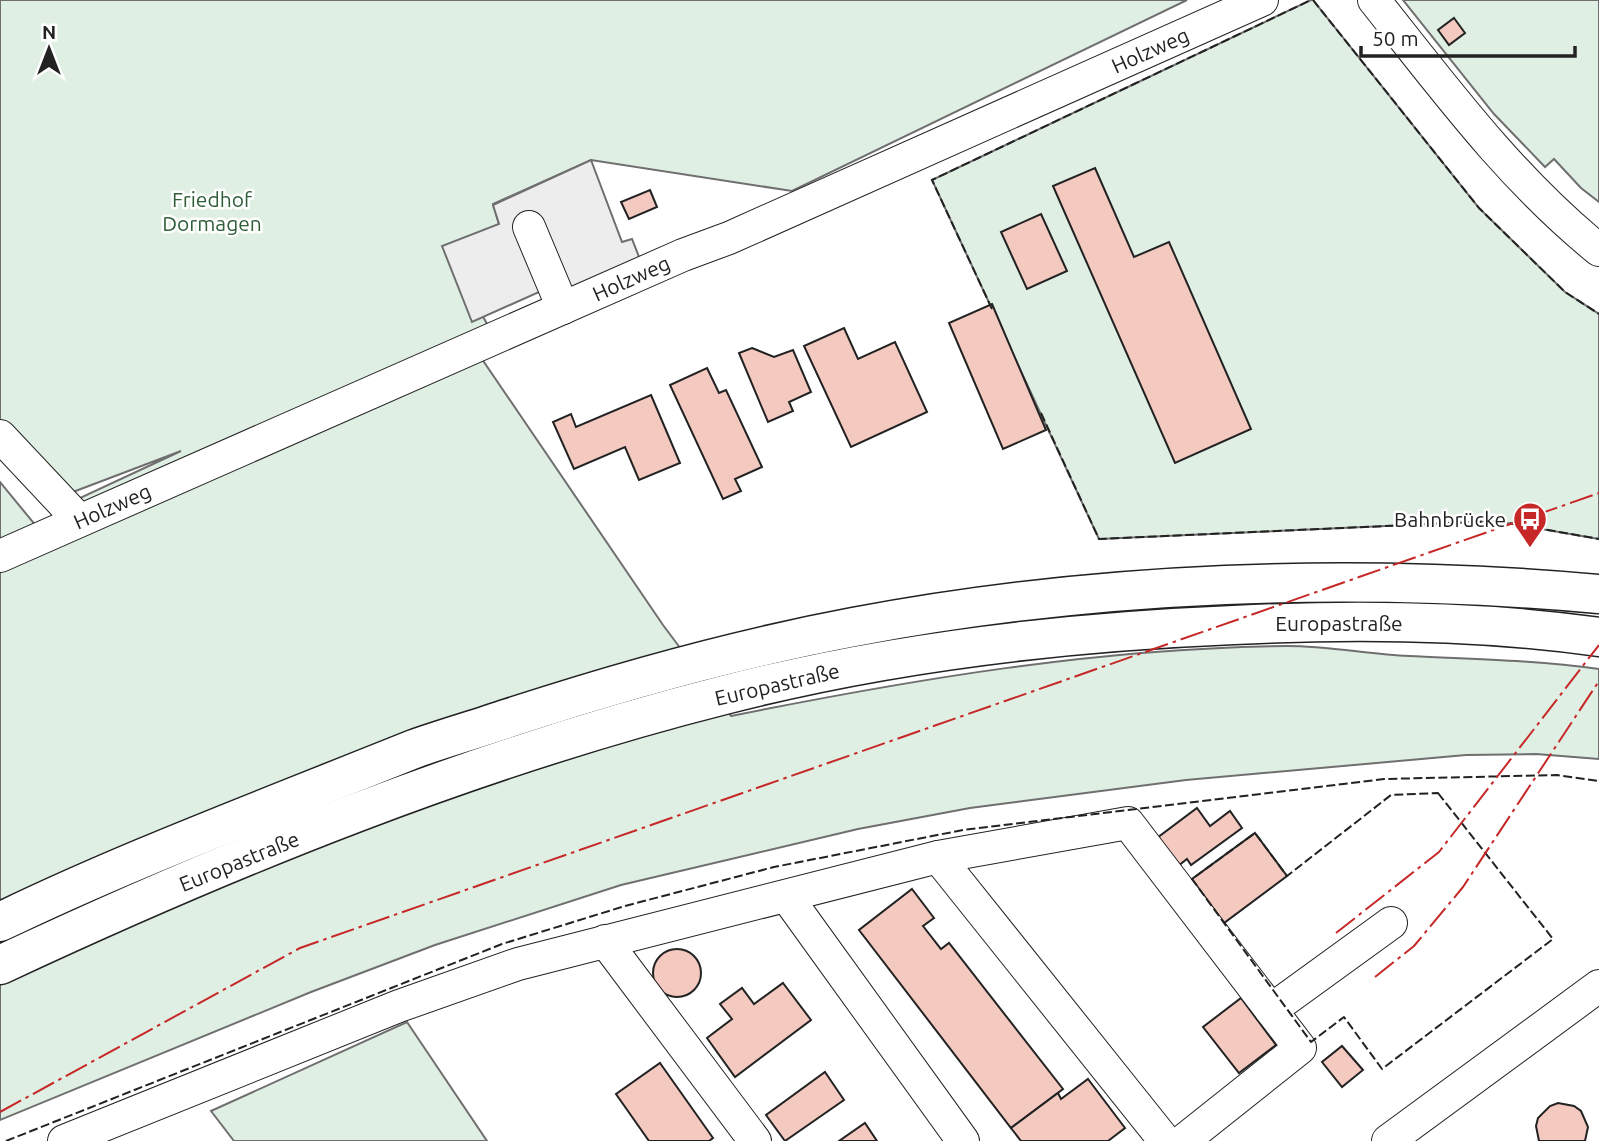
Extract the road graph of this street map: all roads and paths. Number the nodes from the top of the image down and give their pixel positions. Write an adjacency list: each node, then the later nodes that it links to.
1 (1262, 0): 5 (street, Holzweg)
2 (1374, 0): 4 (street)
3 (529, 227): 5 (street)
4 (1599, 250)
5 (559, 310): 7 (street, Holzweg)
6 (0, 436): 7 (street)
7 (79, 520): 8 (street, Holzweg)
8 (0, 556)
9 (1599, 594): 13 (main road, Europastraße)
10 (1599, 637): 16 (main road, Europastraße)
11 (938, 857): 12 (street); 18 (street); 22 (street)
12 (787, 897): 15 (street); 21 (street)
13 (0, 922)
14 (1391, 923): 18 (street)
15 (604, 941): 19 (street); 20 (street)
16 (0, 965)
17 (1599, 986): 24 (street)
18 (1271, 1010): 23 (street)
19 (64, 1141)
20 (755, 1141)
21 (963, 1141)
22 (1165, 1141)
23 (1183, 1141)
24 (1388, 1141)

